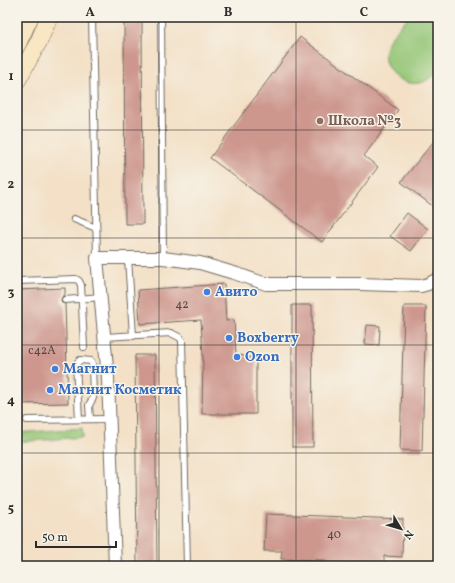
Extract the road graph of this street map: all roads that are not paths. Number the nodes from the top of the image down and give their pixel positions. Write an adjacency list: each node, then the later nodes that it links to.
1 (30, 17): 5 (main road)
2 (49, 17): 6 (main road)
3 (92, 17): 8 (lane)
4 (161, 17): 11 (lane)
5 (17, 45)
6 (17, 81)
7 (74, 219): 8 (lane)
8 (96, 228): 9 (lane)
9 (97, 258): 10 (street); 14 (street)
10 (128, 258): 11 (street); 17 (lane)
11 (163, 258): 12 (street)
12 (438, 278)
13 (17, 281): 15 (lane)
14 (101, 297): 15 (lane); 18 (street)
15 (82, 299): 16 (lane); 19 (lane)
16 (65, 300)
17 (133, 336): 18 (lane); 25 (lane)
18 (105, 337): 20 (street)
19 (84, 346)
20 (111, 418): 22 (lane); 24 (street)
21 (79, 419): 22 (lane); 22 (lane); 23 (lane)
22 (90, 419)
23 (27, 420)
24 (115, 566)
25 (187, 566)

